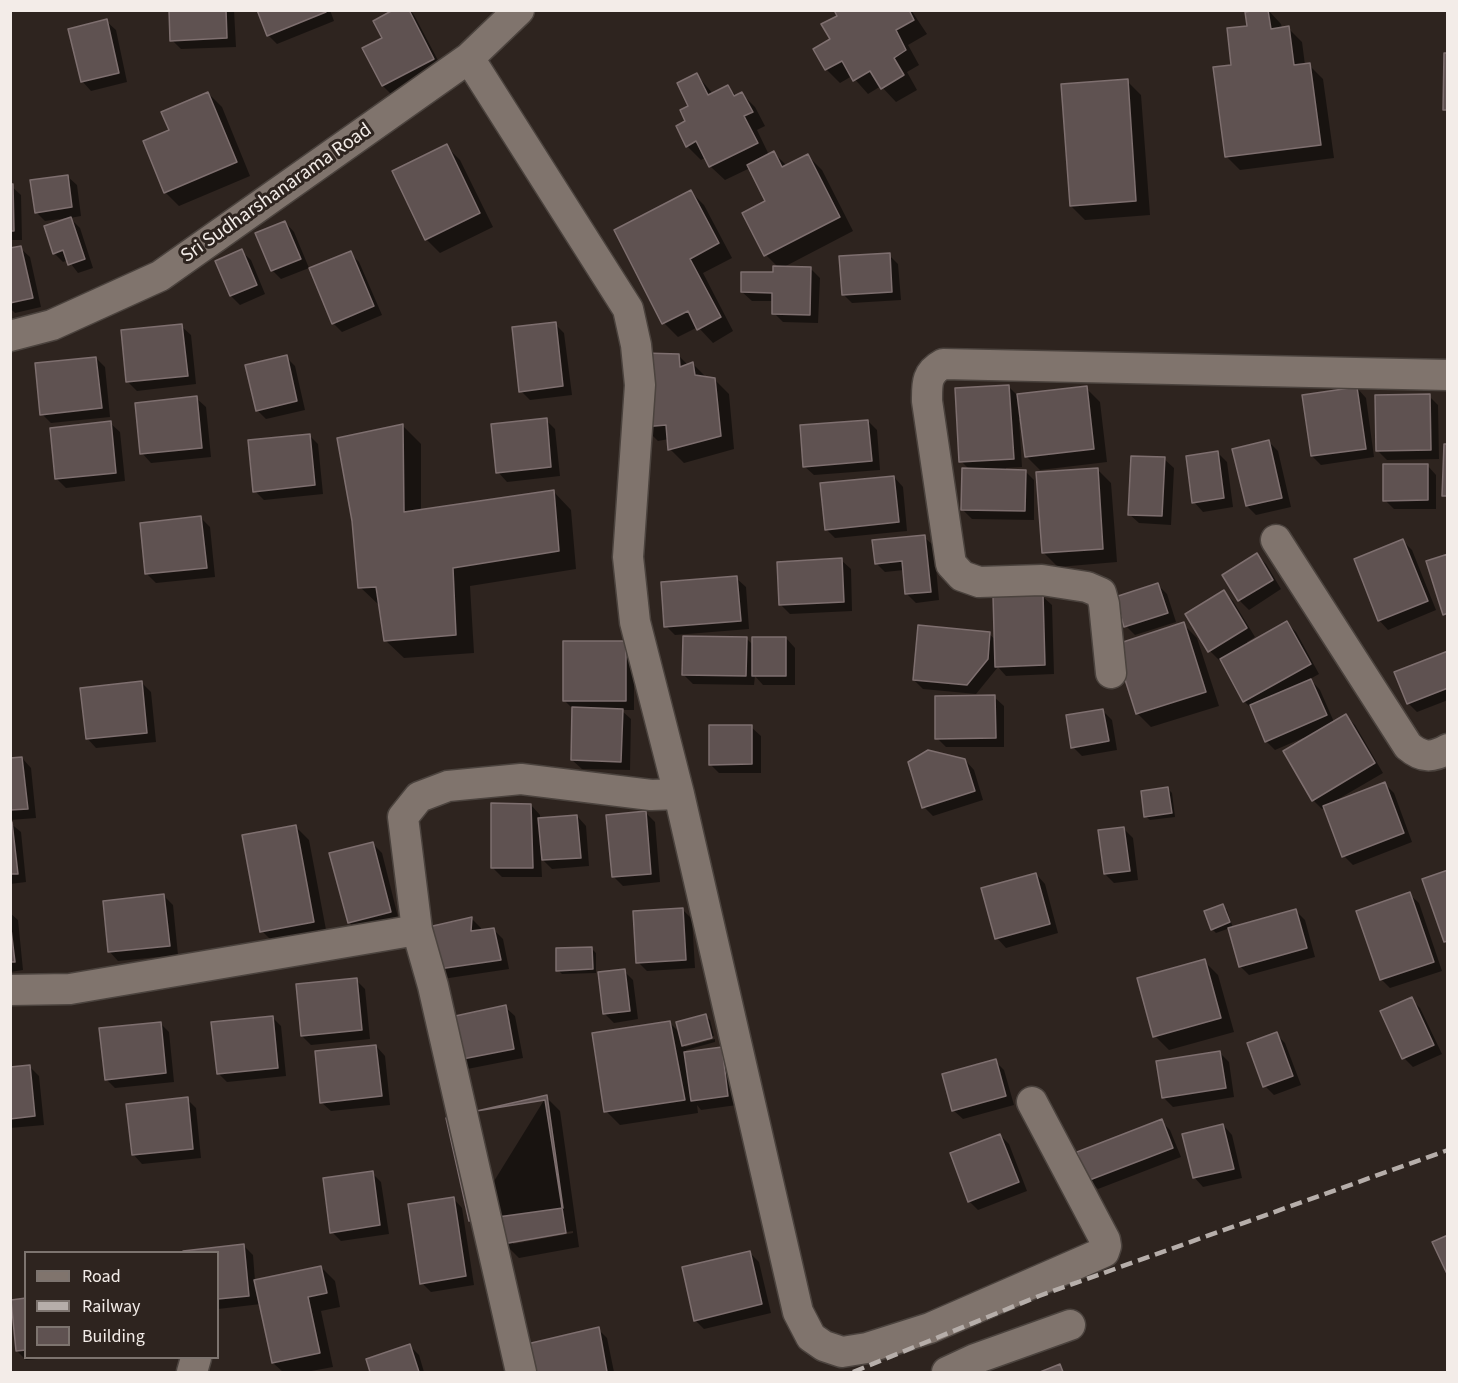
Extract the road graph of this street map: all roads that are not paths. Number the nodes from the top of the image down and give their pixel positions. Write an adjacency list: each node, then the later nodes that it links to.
1 (519, 10): 2 (street, Sri Sudharshanarama Road)
2 (469, 58): 3 (street, Sri Sudharshanarama Road); 8 (street)
3 (10, 336)
4 (1448, 375): 6 (street)
5 (1276, 540): 7 (street)
6 (1111, 673)
7 (1448, 749)
8 (679, 794): 9 (street); 11 (street)
9 (417, 930): 10 (street); 13 (street)
10 (10, 990)
11 (1032, 1102)
12 (1070, 1324): 14 (street)
13 (521, 1372)
14 (947, 1372)

